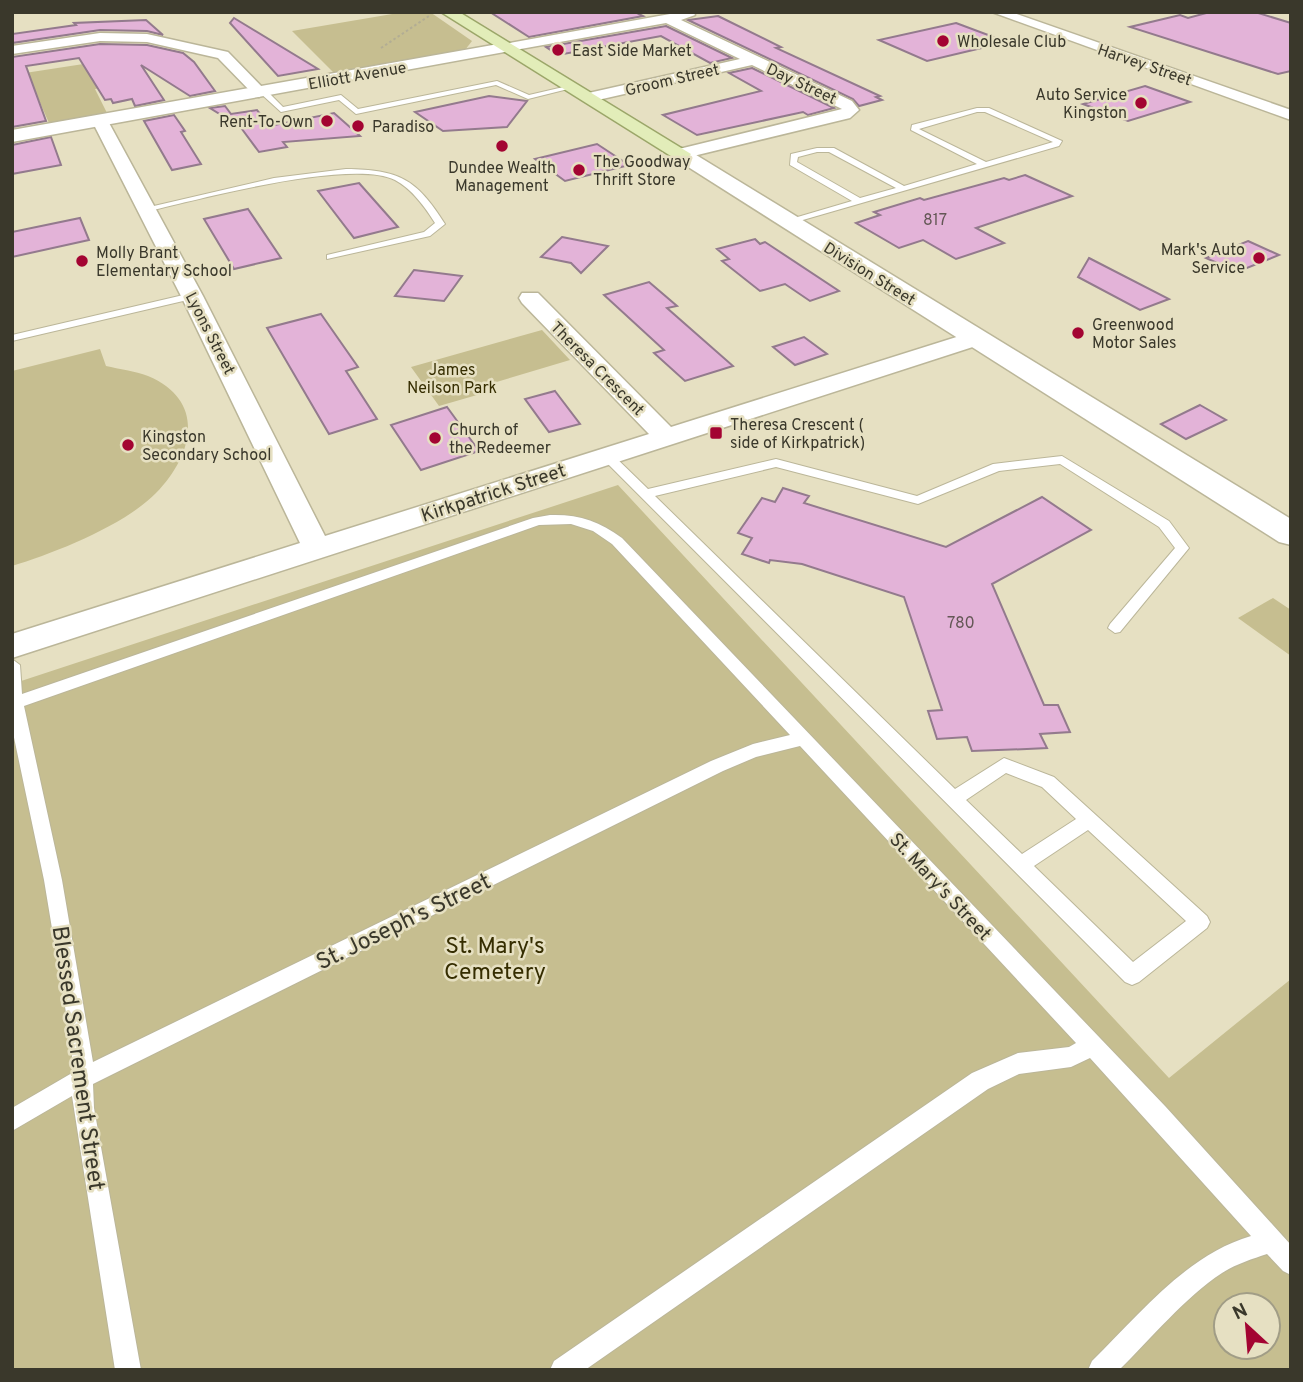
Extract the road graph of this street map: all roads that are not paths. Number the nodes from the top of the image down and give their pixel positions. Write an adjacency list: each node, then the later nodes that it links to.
1 (701, 12): 4 (street, Elliott Avenue)
2 (998, 12): 10 (street, Harvey Street)
3 (440, 13): 5 (main road, Division Street)
4 (668, 19): 5 (street, Elliott Avenue); 7 (street, Day Street)
5 (505, 48): 8 (main road, Elliott Avenue); 9 (main road, Division Street)
6 (12, 50): 8 (street)
7 (754, 60): 9 (street, Groom Street); 13 (street, Day Street)
8 (261, 92): 9 (lane); 11 (main road, Elliott Avenue)
9 (581, 92): 13 (main road, Division Street)
10 (1291, 115)
11 (100, 121): 12 (main road, Elliott Avenue); 17 (street, Lyons Street)
12 (12, 136)
13 (681, 154): 18 (main road, Division Street)
14 (985, 165): 14 (lane); 15 (lane)
15 (904, 189): 16 (lane); 16 (lane)
16 (860, 202): 18 (lane)
17 (145, 209): 19 (lane); 20 (street, Lyons Street)
18 (789, 222): 23 (main road, Division Street)
19 (330, 257)
20 (192, 296): 22 (lane); 28 (street, Lyons Street)
21 (530, 298): 24 (street, Theresa Crescent)
22 (12, 338)
23 (974, 339): 24 (street, Kirkpatrick Street); 27 (main road, Division Street)
24 (667, 437): 25 (street, Kirkpatrick Street)
25 (607, 456): 26 (lane); 28 (street, Kirkpatrick Street)
26 (645, 494): 29 (lane); 34 (lane)
27 (1291, 534)
28 (317, 548): 30 (street, Kirkpatrick Street)
29 (1115, 628)
30 (12, 646)
31 (12, 665): 32 (lane, Blessed Sacrement Street)
32 (14, 704): 33 (lane, St. Mary's Street); 38 (lane, Blessed Sacrement Street)
33 (802, 739): 37 (lane, St. Mary's Street); 38 (lane, St. Joseph's Street)
34 (954, 799): 35 (lane); 36 (lane)
35 (1089, 820): 36 (lane); 36 (lane)
36 (1021, 865)
37 (1092, 1046): 40 (lane, St. Mary's Street); 43 (lane)
38 (83, 1078): 39 (lane, St. Joseph's Street); 42 (lane, Blessed Sacrement Street)
39 (12, 1120)
40 (1271, 1241): 41 (lane, St. Mary's Street); 44 (lane)
41 (1291, 1263)
42 (128, 1370)
43 (563, 1370)
44 (1101, 1370)

